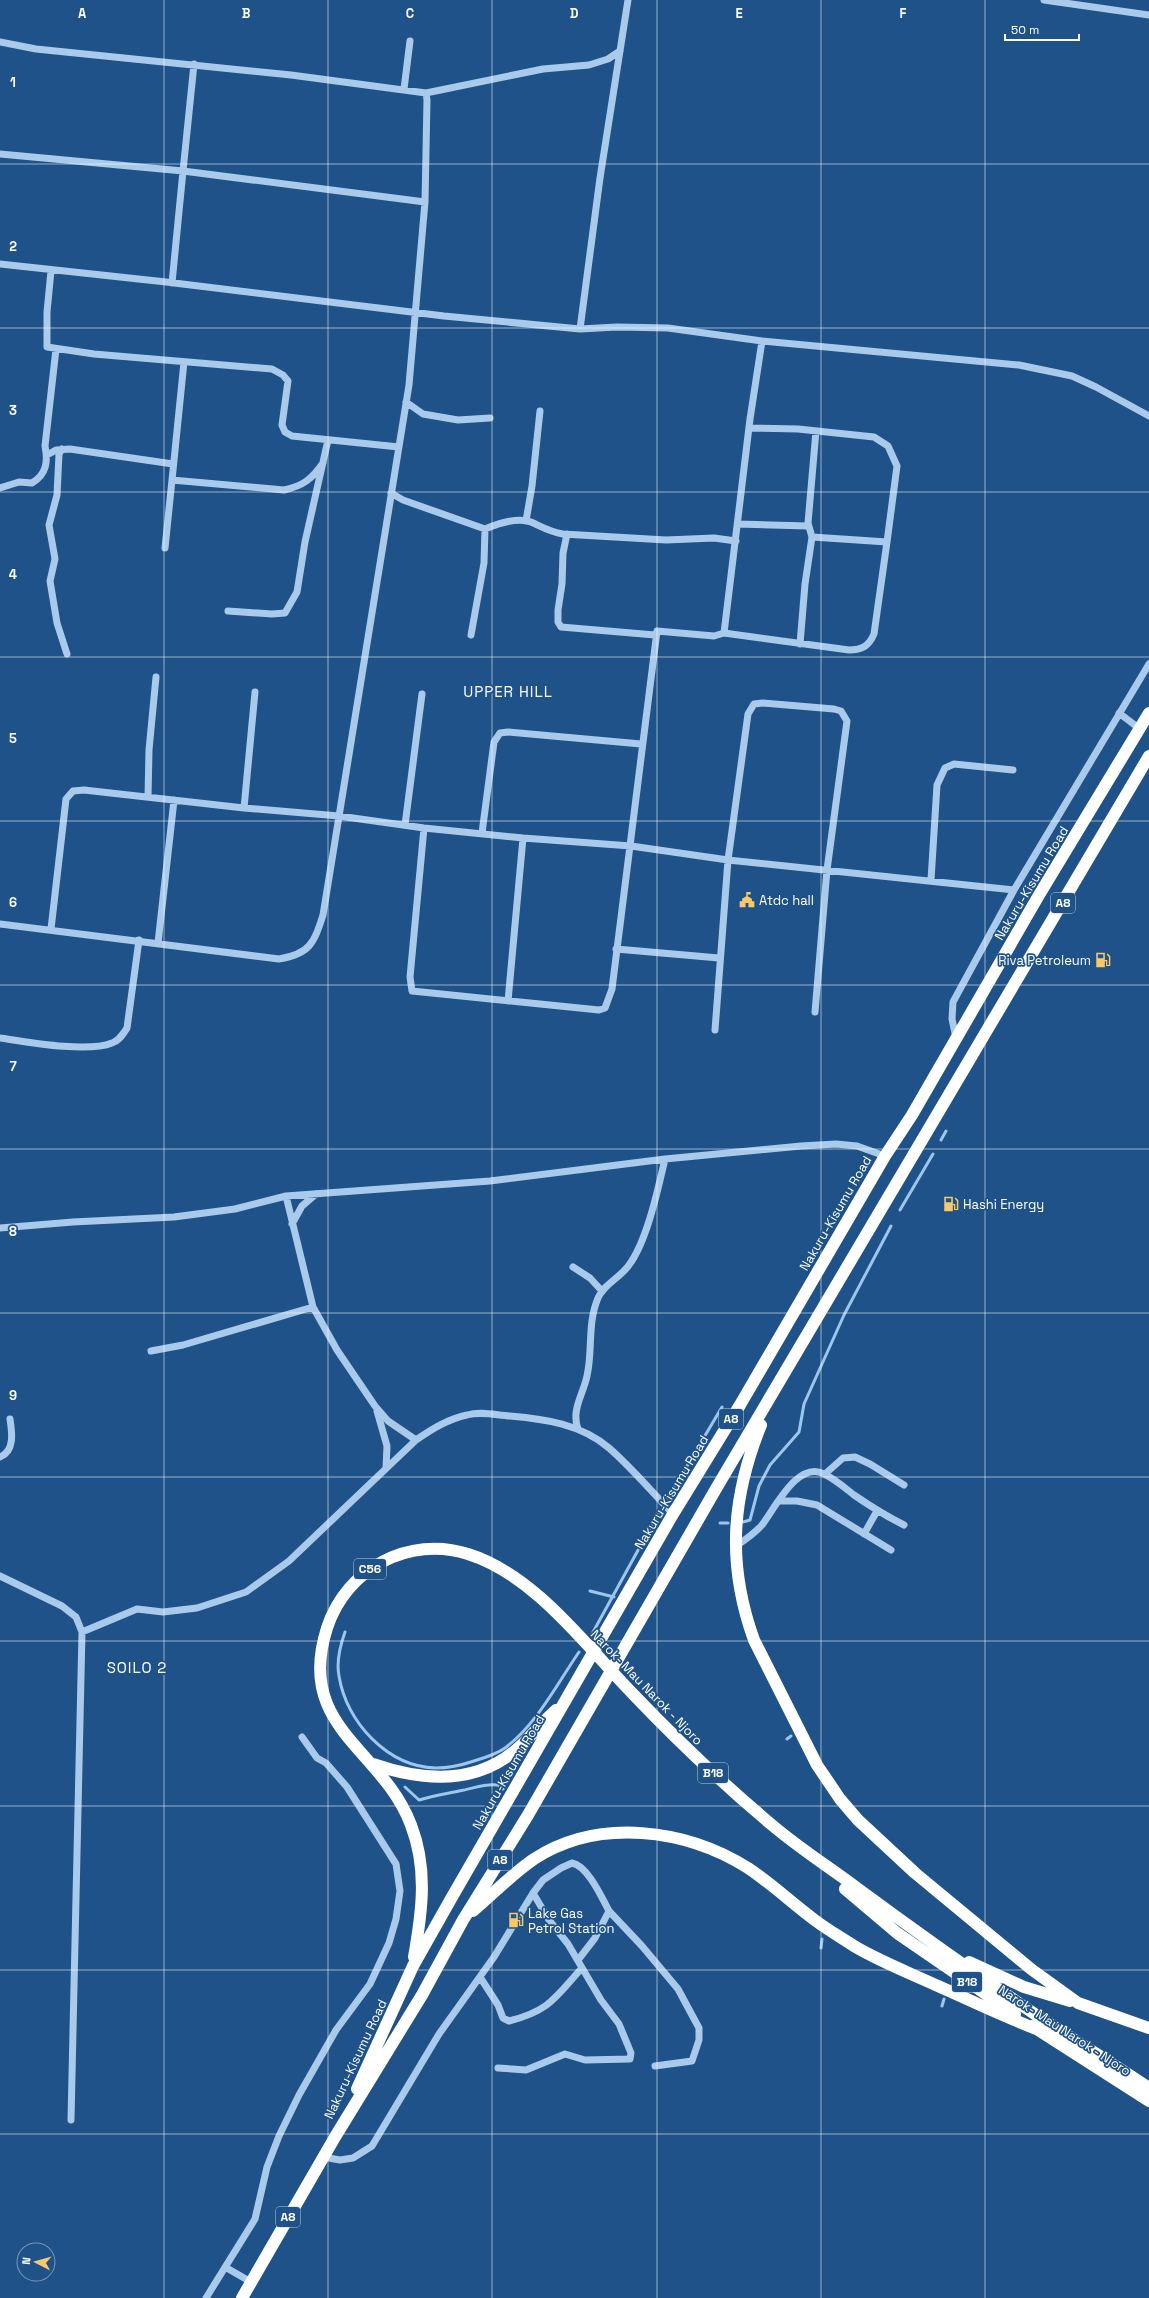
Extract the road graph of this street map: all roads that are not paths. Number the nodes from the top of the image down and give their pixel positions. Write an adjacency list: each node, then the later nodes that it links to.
1 (628, 0): 6 (street)
2 (1044, 0): 3 (street)
3 (1149, 15)
4 (410, 41): 8 (street)
5 (0, 42): 7 (street)
6 (620, 51): 9 (street); 17 (street)
7 (194, 64): 8 (street); 11 (street)
8 (404, 89): 9 (street)
9 (426, 93): 12 (street)
10 (0, 154): 11 (street)
11 (183, 171): 12 (street); 15 (street)
12 (424, 202): 16 (street)
13 (0, 264): 14 (street)
14 (51, 272): 15 (street); 19 (street)
15 (172, 283): 16 (street)
16 (416, 314): 17 (street); 21 (street)
17 (580, 329): 18 (street)
18 (762, 341): 23 (street); 25 (street)
19 (56, 349): 20 (street); 30 (street)
20 (184, 362): 27 (street); 32 (street)
21 (406, 402): 24 (street); 28 (street)
22 (540, 411): 36 (street)
23 (1149, 416)
24 (490, 418)
25 (749, 428): 26 (street); 37 (street)
26 (816, 431): 38 (street); 43 (street)
27 (328, 440): 28 (street); 31 (street)
28 (399, 447): 35 (street)
29 (62, 449): 30 (street); 32 (street); 50 (street)
30 (47, 455): 34 (street)
31 (323, 463): 33 (street); 45 (street)
32 (173, 464): 33 (street)
33 (172, 480): 44 (street)
34 (0, 488)
35 (391, 492): 39 (street); 64 (street)
36 (526, 522): 39 (street); 40 (street)
37 (738, 524): 38 (street); 42 (street)
38 (808, 526): 41 (street)
39 (485, 529): 47 (street)
40 (567, 534): 42 (street); 48 (street)
41 (812, 537): 43 (street); 49 (street)
42 (736, 541): 46 (street)
43 (887, 542): 49 (street)
44 (165, 548)
45 (228, 611)
46 (724, 632): 48 (street); 49 (street)
47 (470, 635)
48 (655, 635): 58 (street)
49 (800, 644)
50 (67, 654)
51 (1149, 664): 55 (street)
52 (156, 677): 61 (street)
53 (255, 692): 63 (street)
54 (422, 694): 65 (street)
55 (1119, 713): 57 (street); 73 (street)
56 (1149, 713): 57 (highway, Nakuru-Kisumu Road / A8)
57 (1140, 729): 84 (highway, Nakuru-Kisumu Road / A8)
58 (641, 744): 67 (street); 69 (street)
59 (1149, 756): 95 (highway, Nakuru-Kisumu Road / A8)
60 (1013, 770): 72 (street)
61 (148, 797): 62 (street); 75 (street)
62 (174, 800): 63 (street); 77 (street)
63 (244, 808): 64 (street)
64 (339, 816): 65 (street); 77 (street)
65 (405, 825): 66 (street)
66 (424, 828): 67 (street); 80 (street)
67 (482, 833): 68 (street)
68 (523, 838): 69 (street); 80 (street)
69 (631, 846): 70 (street); 78 (street)
70 (728, 860): 71 (street); 71 (street); 79 (street)
71 (827, 870): 72 (street); 81 (street)
72 (931, 880): 73 (street)
73 (1014, 890): 84 (street)
74 (0, 924): 75 (street)
75 (51, 929): 76 (street)
76 (139, 940): 77 (street); 83 (street)
77 (158, 942)
78 (616, 948): 79 (street); 80 (street)
79 (719, 958): 82 (street)
80 (508, 1001)
81 (815, 1012)
82 (715, 1030)
83 (0, 1038)
84 (956, 1038): 85 (highway, Nakuru-Kisumu Road / A8)
85 (885, 1156): 86 (street); 106 (highway, Nakuru-Kisumu Road / A8)
86 (665, 1159): 87 (street); 92 (street)
87 (316, 1194): 88 (street); 89 (street)
88 (286, 1196): 89 (street); 90 (street)
89 (292, 1224): 93 (street)
90 (0, 1228)
91 (573, 1267): 92 (street)
92 (602, 1291): 98 (street)
93 (313, 1307): 94 (street); 96 (street)
94 (151, 1351)
95 (773, 1394): 109 (highway); 120 (highway, Nakuru-Kisumu Road / A8)
96 (375, 1406): 99 (street); 101 (street)
97 (10, 1419): 100 (street)
98 (578, 1429): 99 (street); 106 (street)
99 (416, 1440): 101 (street)
100 (0, 1457)
101 (386, 1469): 113 (street)
102 (825, 1474): 103 (street); 104 (street); 105 (street)
103 (904, 1485)
104 (779, 1501): 108 (street); 109 (street)
105 (878, 1511): 107 (street); 108 (street)
106 (673, 1514): 114 (highway, Nakuru-Kisumu Road / A8)
107 (904, 1525)
108 (864, 1534): 110 (street)
109 (736, 1546): 126 (highway)
110 (891, 1550)
111 (0, 1576): 113 (street)
112 (567, 1624): 116 (highway, C56); 117 (highway, Narok- Mau Narok - Njoro / B18)
113 (82, 1632): 133 (street)
114 (564, 1703): 116 (highway); 123 (highway, Nakuru-Kisumu Road / A8)
115 (302, 1737): 136 (street)
116 (372, 1763): 123 (highway)
117 (798, 1846): 121 (highway, Narok- Mau Narok - Njoro / B18); 128 (highway, Narok- Mau Narok - Njoro / B18)
118 (533, 1893): 119 (street); 122 (street); 125 (street)
119 (609, 1911): 122 (street); 129 (street)
120 (463, 1920): 128 (highway); 134 (highway, Nakuru-Kisumu Road / A8)
121 (938, 1948): 126 (highway); 131 (highway, Narok- Mau Narok - Njoro / B18)
122 (578, 1960): 124 (street)
123 (413, 1966): 134 (highway, Nakuru-Kisumu Road / A8)
124 (581, 1969): 125 (street); 130 (street)
125 (480, 1977): 135 (street)
126 (1078, 2003): 127 (highway)
127 (1149, 2028)
128 (1038, 2030): 132 (highway, Narok- Mau Narok - Njoro / B18)
129 (655, 2066)
130 (498, 2068)
131 (1149, 2088)
132 (1149, 2101)
133 (71, 2120)
134 (335, 2137): 135 (highway, A8)
135 (323, 2157): 137 (highway, A8)
136 (226, 2267): 137 (street); 138 (street)
137 (251, 2282): 139 (highway, A8)
138 (206, 2298)
139 (242, 2298)

